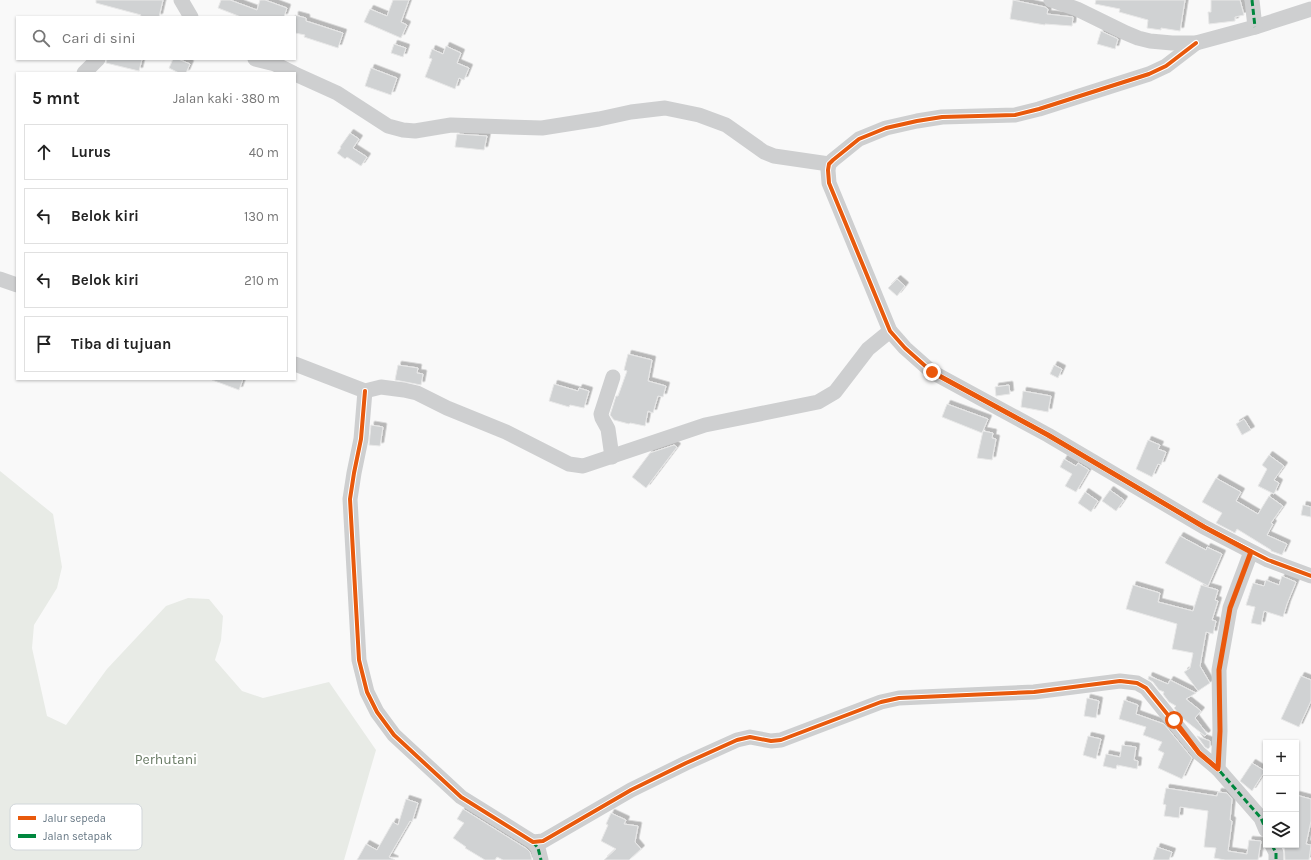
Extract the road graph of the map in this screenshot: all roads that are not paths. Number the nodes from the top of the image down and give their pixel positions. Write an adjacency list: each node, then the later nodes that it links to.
1 (181, 0): 5 (street)
2 (1051, 0): 7 (street)
3 (1252, 0): 6 (street)
4 (1311, 9): 6 (street)
5 (191, 16)
6 (1255, 27): 7 (street)
7 (1196, 43): 13 (street)
8 (97, 60): 10 (street)
9 (259, 60): 11 (street)
10 (85, 72)
11 (290, 72)
12 (296, 75): 13 (street)
13 (829, 164): 16 (street)
14 (0, 279): 15 (street)
15 (16, 285)
16 (890, 331): 20 (street); 21 (street)
17 (296, 364): 19 (street)
18 (613, 377): 20 (street)
19 (365, 391): 20 (street); 25 (street)
20 (612, 457)
21 (1251, 552): 22 (street); 23 (street)
22 (1311, 576)
23 (1218, 769): 24 (street); 25 (street)
24 (1263, 823)
25 (533, 842): 27 (street)
26 (1273, 848): 28 (street)
27 (541, 860)
28 (1276, 860)

